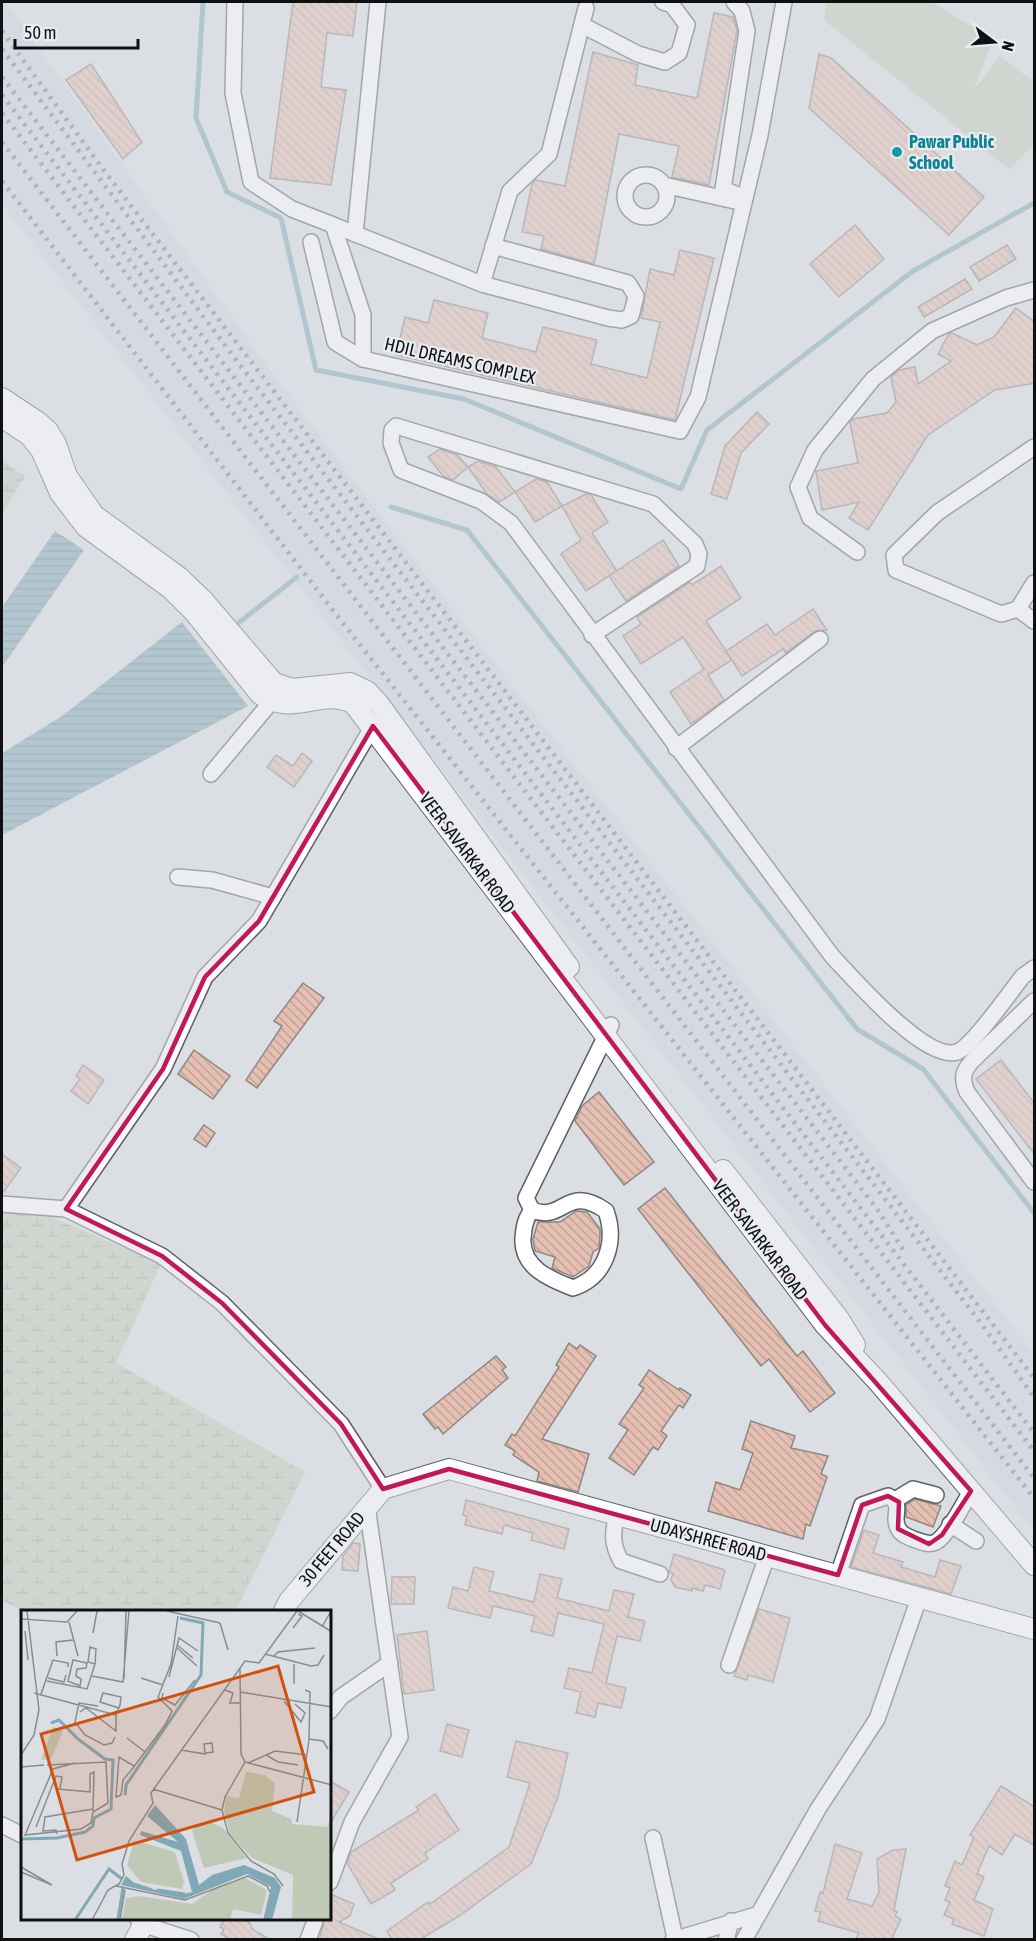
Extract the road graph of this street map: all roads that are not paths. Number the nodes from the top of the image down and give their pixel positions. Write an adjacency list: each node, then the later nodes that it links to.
1 (236, 2): 10 (street)
2 (378, 2): 11 (street)
3 (663, 2): 7 (street)
4 (734, 2): 9 (street)
5 (784, 2): 9 (street, HDIL DREAMS COMPLEX)
6 (586, 8): 7 (street)
7 (582, 25): 13 (street)
8 (664, 185): 9 (street)
9 (744, 200): 16 (street, HDIL DREAMS COMPLEX)
10 (333, 225): 11 (street); 16 (street, HDIL DREAMS COMPLEX)
11 (355, 234): 14 (street)
12 (311, 242): 16 (street)
13 (493, 246): 14 (street); 14 (street)
14 (482, 284)
15 (1035, 290): 20 (street)
16 (363, 359)
17 (2, 398): 22 (street)
18 (2, 417): 22 (street)
19 (1035, 447): 23 (street)
20 (857, 552)
21 (1035, 583): 23 (street)
22 (199, 606): 27 (street)
23 (1018, 609): 24 (street)
24 (1035, 621)
25 (592, 634): 25 (street); 29 (street)
26 (820, 639): 29 (street)
27 (268, 693): 28 (street, VEER SAVARKAR ROAD); 30 (street); 35 (street, VEER SAVARKAR ROAD)
28 (373, 726): 32 (street); 35 (street, VEER SAVARKAR ROAD)
29 (676, 747): 33 (street)
30 (211, 774)
31 (178, 877): 32 (street)
32 (273, 897): 38 (street)
33 (1035, 968)
34 (1035, 1001): 36 (street)
35 (608, 1031): 39 (street); 41 (street, VEER SAVARKAR ROAD)
36 (1035, 1182)
37 (2, 1204): 38 (street)
38 (66, 1209): 40 (street)
39 (532, 1210): 39 (street)
40 (382, 1489): 44 (street, 30 FEET ROAD); 45 (street, UDAYSHREE ROAD)
41 (971, 1491): 46 (street); 49 (street, VEER SAVARKAR ROAD)
42 (936, 1495): 43 (street)
43 (895, 1500): 46 (street); 51 (street)
44 (367, 1506): 53 (street, 30 FEET ROAD); 55 (street)
45 (617, 1515): 48 (street, UDAYSHREE ROAD); 50 (street)
46 (950, 1524): 47 (street)
47 (976, 1541)
48 (767, 1556): 51 (street, UDAYSHREE ROAD); 56 (street)
49 (1035, 1564)
50 (660, 1574)
51 (838, 1575): 52 (street, UDAYSHREE ROAD)
52 (920, 1598): 54 (street, UDAYSHREE ROAD); 62 (street)
53 (284, 1610)
54 (1035, 1629)
55 (390, 1663): 57 (street); 61 (street)
56 (729, 1665)
57 (332, 1708)
58 (2, 1825): 59 (street)
59 (21, 1834)
60 (653, 1838): 66 (street)
61 (332, 1877)
62 (756, 1915): 64 (street); 70 (street)
63 (315, 1920): 68 (street)
64 (731, 1921): 66 (street); 69 (street)
65 (141, 1925): 67 (street)
66 (674, 1939)
67 (191, 1940)
68 (308, 1940)
69 (726, 1940)
70 (744, 1940)

